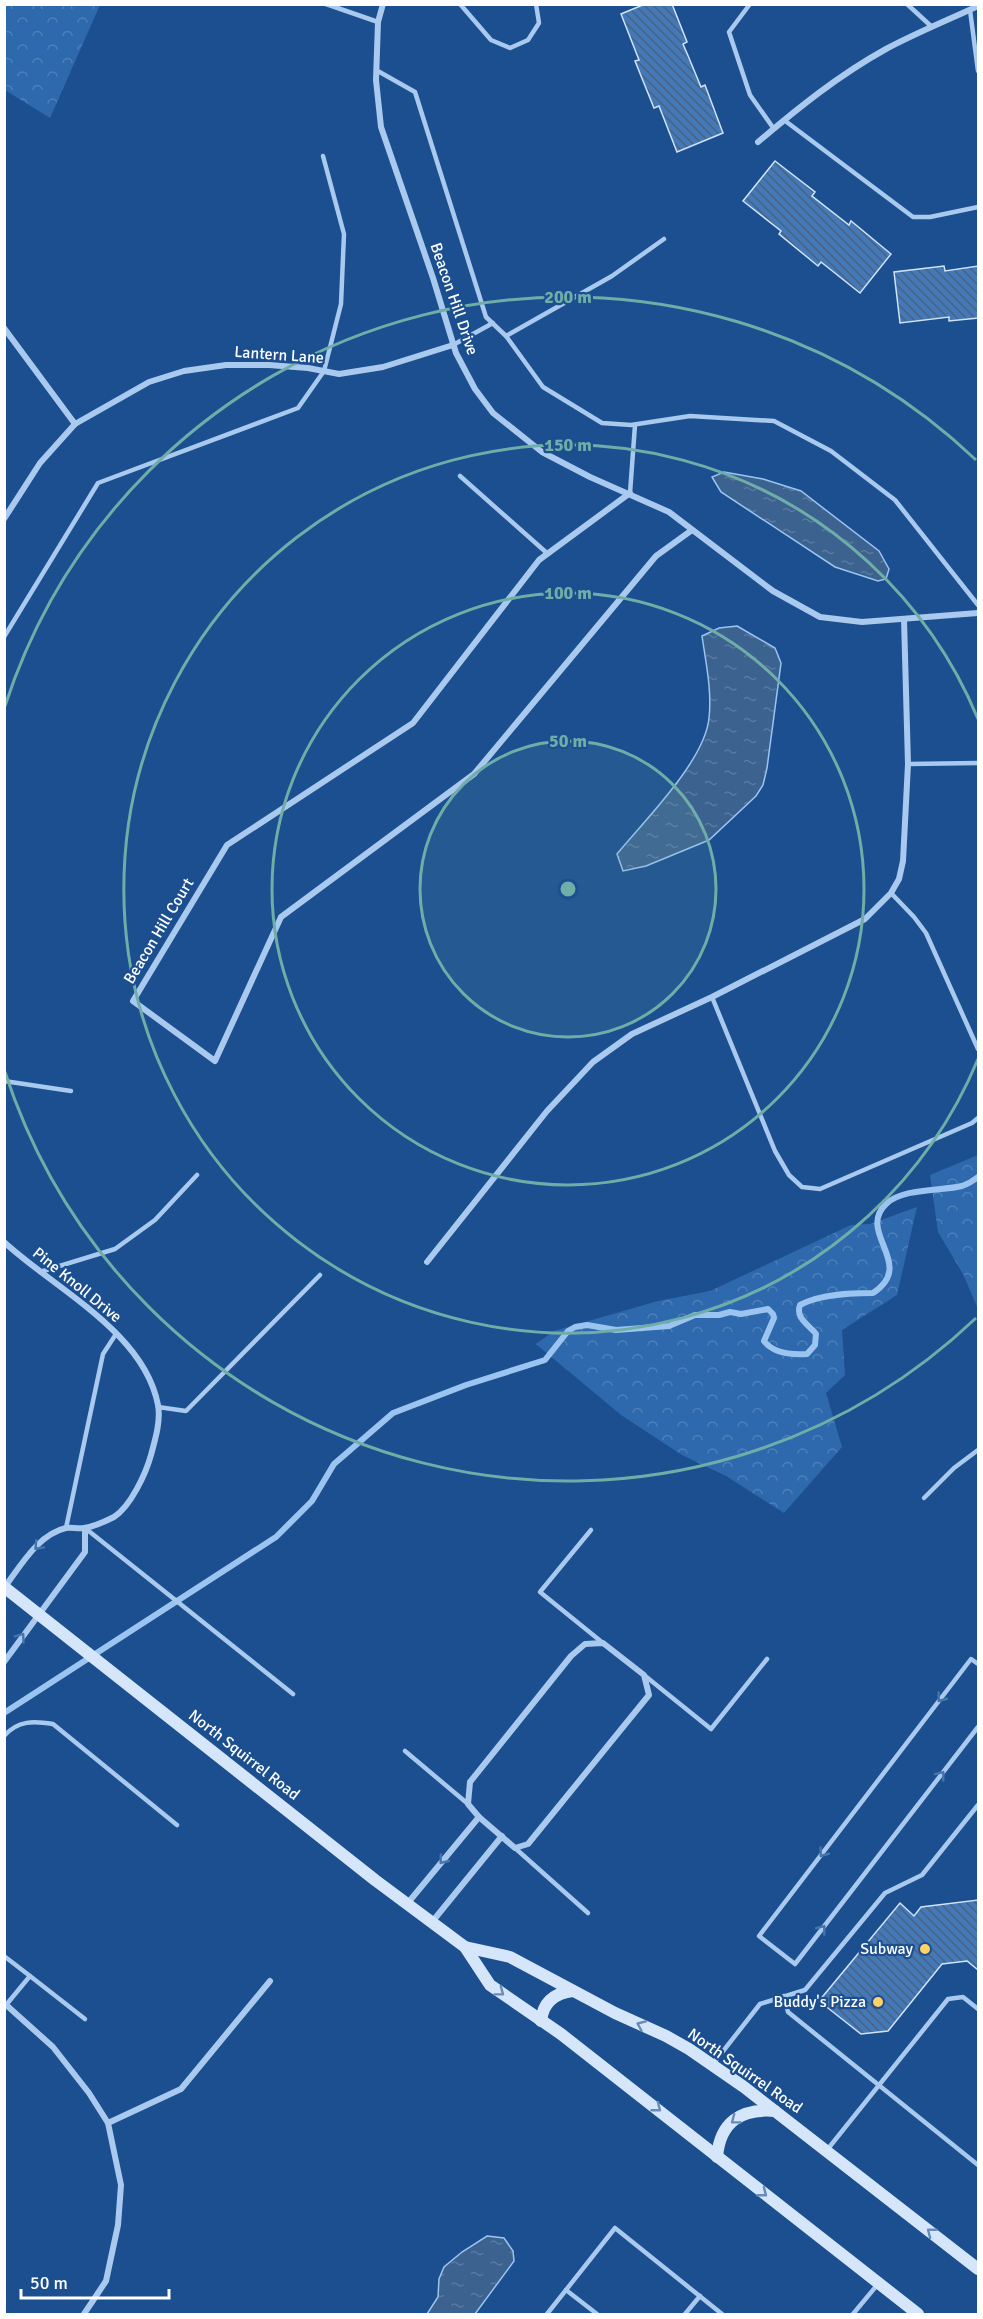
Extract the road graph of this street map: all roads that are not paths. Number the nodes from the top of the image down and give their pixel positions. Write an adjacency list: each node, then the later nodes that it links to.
1 (326, 4): 9 (lane)
2 (382, 4): 9 (street, Beacon Hill Drive)
3 (460, 4): 4 (lane)
4 (536, 4)
5 (750, 4): 14 (lane)
6 (908, 4): 10 (lane)
7 (978, 6): 8 (street)
8 (970, 10): 10 (street); 12 (lane)
9 (378, 22): 11 (street, Beacon Hill Drive)
10 (933, 27): 13 (street)
11 (376, 70): 19 (lane); 22 (street, Beacon Hill Drive)
12 (978, 71)
13 (784, 120): 14 (street); 17 (lane)
14 (774, 129): 15 (street)
15 (758, 142)
16 (322, 156): 23 (lane)
17 (978, 207)
18 (664, 239): 21 (lane)
19 (493, 323): 21 (lane); 22 (lane)
20 (4, 328): 24 (street)
21 (506, 336): 25 (lane)
22 (453, 345): 23 (street, Lantern Lane); 27 (street, Beacon Hill Drive)
23 (324, 371): 24 (street, Lantern Lane); 34 (lane)
24 (75, 424): 28 (street, Lantern Lane)
25 (635, 425): 27 (lane); 31 (lane)
26 (460, 476): 30 (lane)
27 (630, 494): 29 (street, Beacon Hill Drive); 30 (street, Beacon Hill Court)
28 (4, 519)
29 (692, 530): 30 (street, Beacon Hill Court); 33 (street, Beacon Hill Drive)
30 (548, 554)
31 (978, 605)
32 (978, 613): 33 (street, Beacon Hill Drive)
33 (904, 619): 36 (street)
34 (4, 637)
35 (978, 763): 36 (lane)
36 (908, 764): 37 (street)
37 (891, 893): 38 (street); 39 (lane)
38 (712, 997): 42 (lane); 45 (street)
39 (978, 1049)
40 (4, 1081): 41 (lane)
41 (71, 1091)
42 (978, 1118)
43 (197, 1174): 46 (lane)
44 (4, 1242): 46 (street, Pine Knoll Drive)
45 (427, 1262)
46 (40, 1272): 48 (street, Pine Knoll Drive)
47 (320, 1275): 49 (lane)
48 (116, 1334): 49 (street, Pine Knoll Drive); 52 (lane)
49 (158, 1407): 53 (street, Pine Knoll Drive)
50 (978, 1450): 51 (lane)
51 (924, 1498)
52 (66, 1528): 53 (street, Pine Knoll Drive); 55 (street, one-way to 55)
53 (85, 1528): 56 (street); 62 (lane)
54 (591, 1530): 57 (lane)
55 (5, 1588): 56 (street, North Squirrel Road)
56 (38, 1613): 59 (street, one-way to 56); 72 (street, North Squirrel Road)
57 (603, 1643): 61 (street); 66 (street)
58 (767, 1659): 61 (lane)
59 (4, 1662)
60 (978, 1664): 63 (lane, one-way to 63)
61 (644, 1675): 71 (street)
62 (293, 1694)
63 (978, 1727)
64 (4, 1736): 69 (lane)
65 (405, 1751): 66 (lane)
66 (468, 1804): 68 (street)
67 (978, 1805): 80 (lane)
68 (479, 1817): 70 (street); 72 (street, one-way to 72)
69 (177, 1825)
70 (502, 1836): 71 (street); 74 (street)
71 (514, 1848): 73 (lane)
72 (407, 1904): 74 (street, North Squirrel Road)
73 (588, 1913)
74 (432, 1922): 75 (street, North Squirrel Road)
75 (465, 1947): 79 (street, North Squirrel Road); 84 (street, North Squirrel Road, one-way to 84)
76 (4, 1956): 77 (lane)
77 (30, 1976): 81 (lane); 83 (lane)
78 (270, 1981): 88 (street)
79 (573, 1991): 84 (street); 85 (street, North Squirrel Road, one-way to 79)
80 (784, 1996): 85 (lane); 86 (lane)
81 (5, 2004): 88 (street)
82 (978, 2009): 86 (lane)
83 (85, 2019)
84 (541, 2021): 90 (street, North Squirrel Road, one-way to 90)
85 (712, 2065): 87 (street, North Squirrel Road)
86 (879, 2086): 89 (lane); 91 (lane)
87 (775, 2111): 89 (street, North Squirrel Road); 90 (street, one-way to 90)
88 (108, 2123): 96 (street)
89 (826, 2151): 92 (street, North Squirrel Road, one-way to 89)
90 (717, 2157): 93 (street, North Squirrel Road, one-way to 93)
91 (978, 2165)
92 (978, 2269)
93 (878, 2283): 101 (lane); 102 (street, North Squirrel Road)
94 (566, 2290): 95 (lane); 97 (lane); 98 (lane)
95 (700, 2296): 99 (lane); 100 (lane)
96 (84, 2314)
97 (547, 2314)
98 (597, 2314)
99 (685, 2314)
100 (722, 2314)
101 (853, 2314)
102 (918, 2314)

